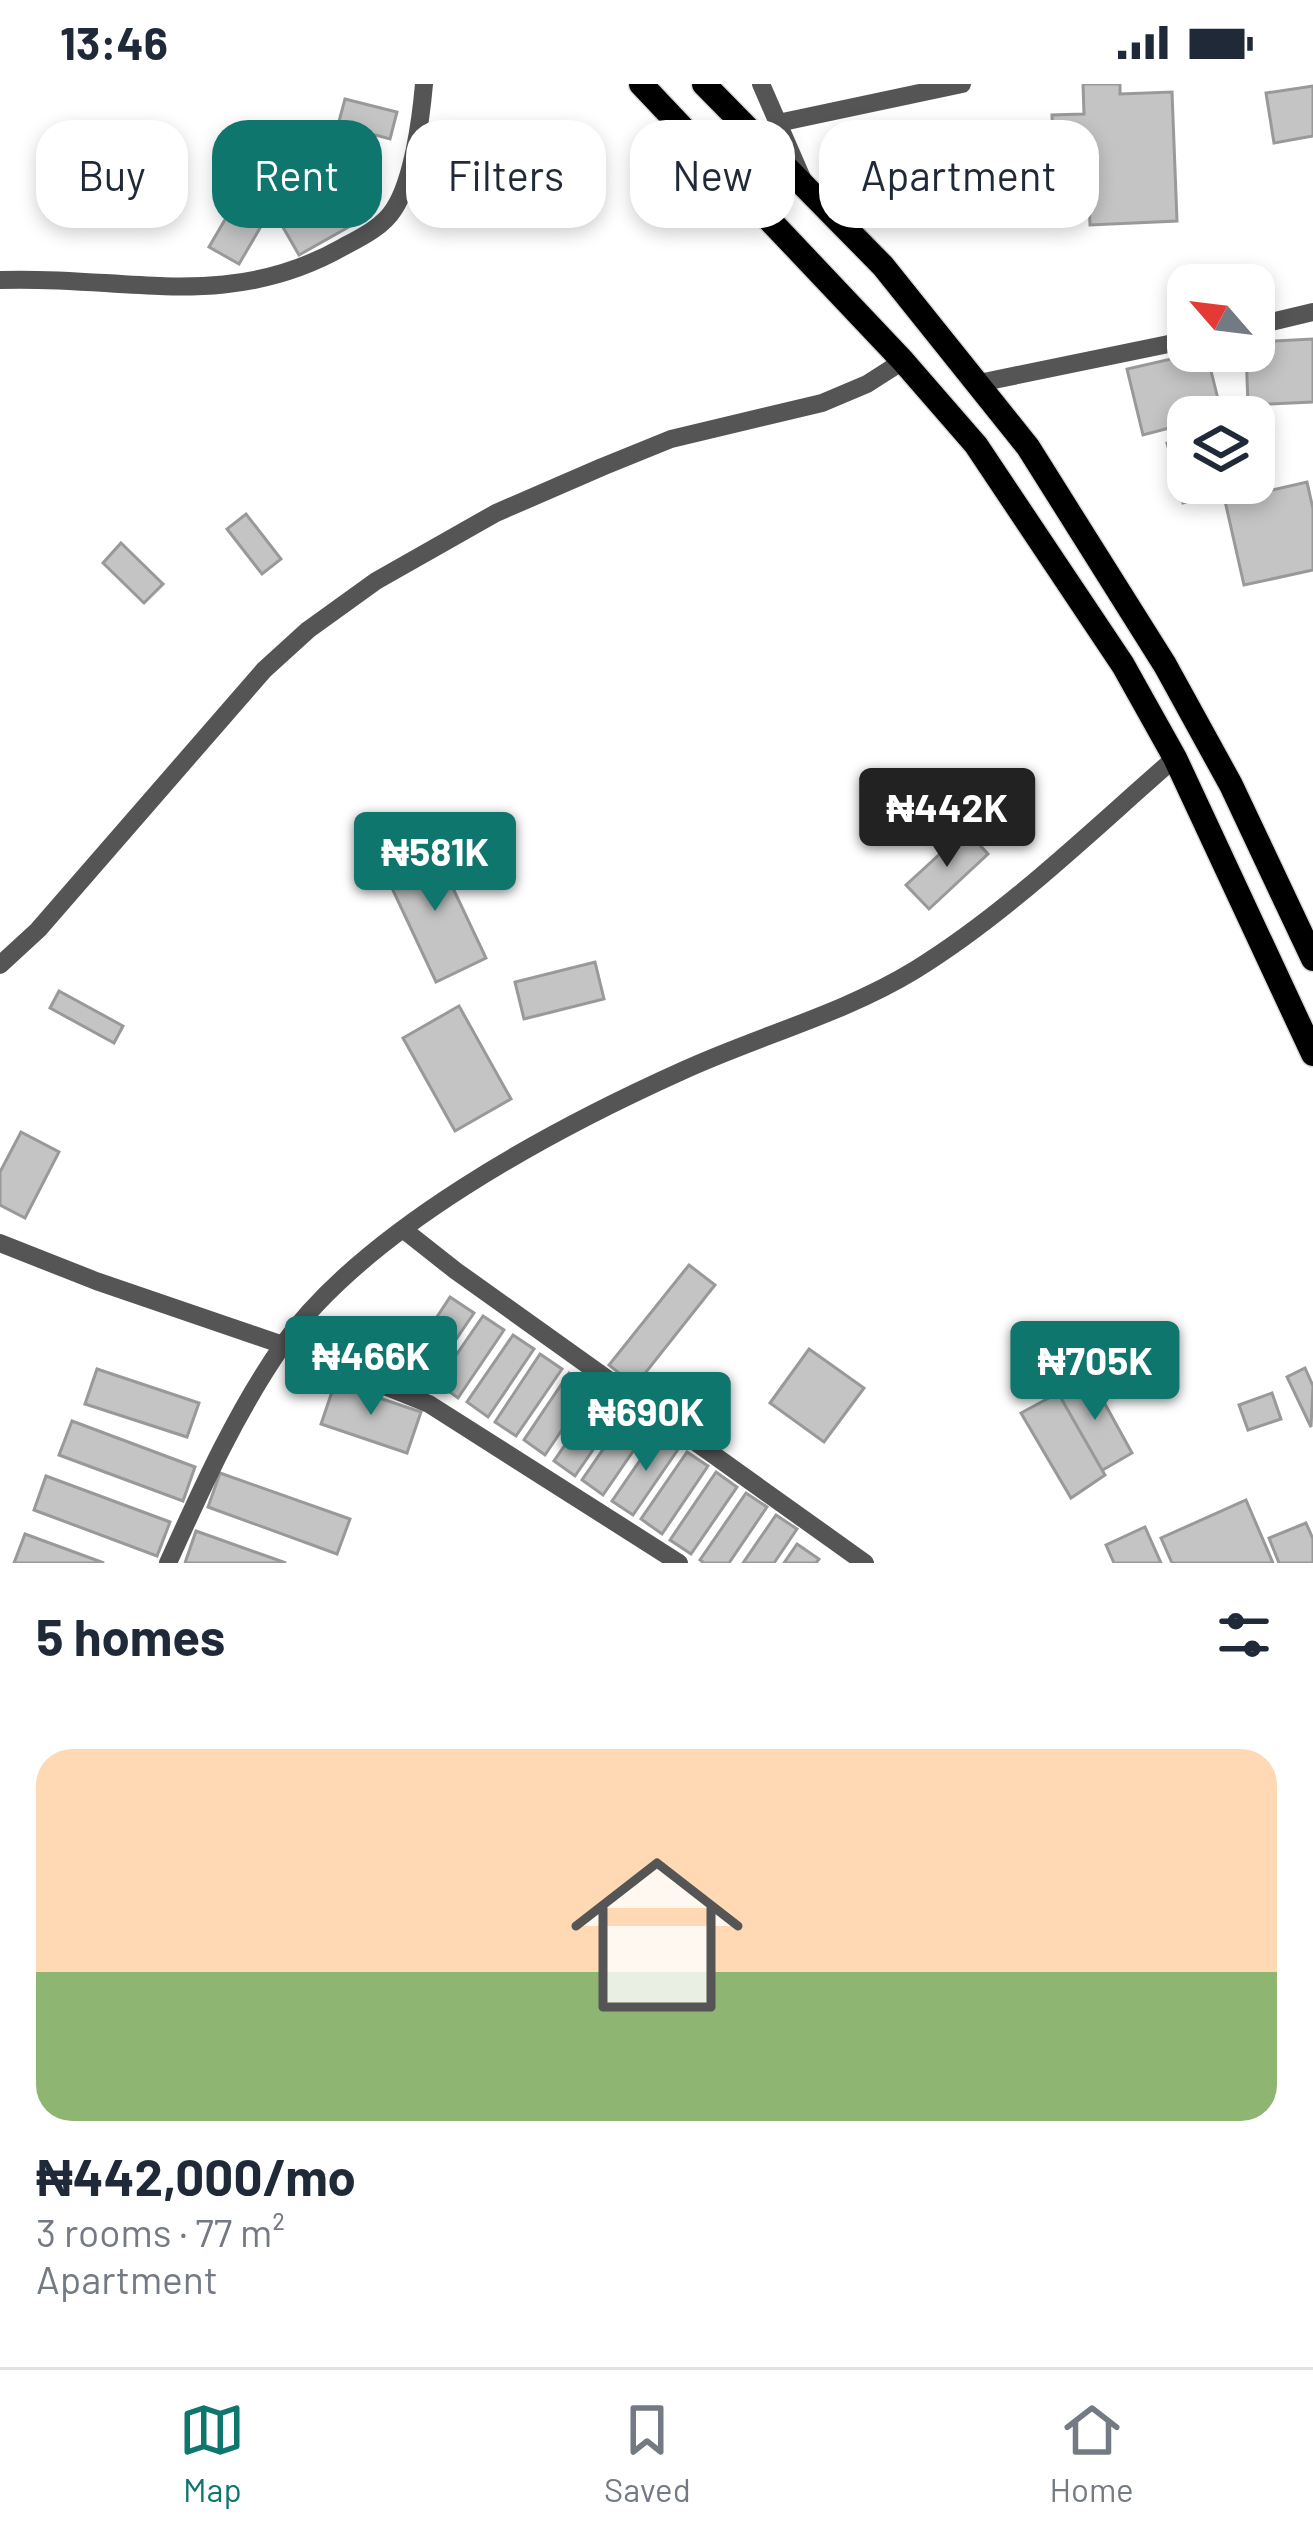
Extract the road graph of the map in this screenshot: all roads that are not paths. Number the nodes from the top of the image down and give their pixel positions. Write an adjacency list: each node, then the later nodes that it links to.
1 (424, 84): 10 (street)
2 (641, 84): 14 (highway)
3 (704, 84): 9 (highway)
4 (760, 84): 6 (street)
5 (962, 84): 7 (street)
6 (777, 120)
7 (792, 120)
8 (795, 162): 9 (street)
9 (804, 182): 15 (highway)
10 (0, 280)
11 (1313, 313): 12 (street)
12 (1275, 321)
13 (1167, 344): 15 (street)
14 (903, 361): 16 (highway); 18 (street)
15 (979, 383): 17 (highway)
16 (1175, 758): 19 (highway); 20 (street)
17 (1313, 958)
18 (0, 965)
19 (1313, 1054)
20 (404, 1229): 22 (street); 25 (street)
21 (0, 1243): 22 (street)
22 (283, 1345): 23 (street); 24 (street)
23 (168, 1563)
24 (679, 1563)
25 (866, 1563)

